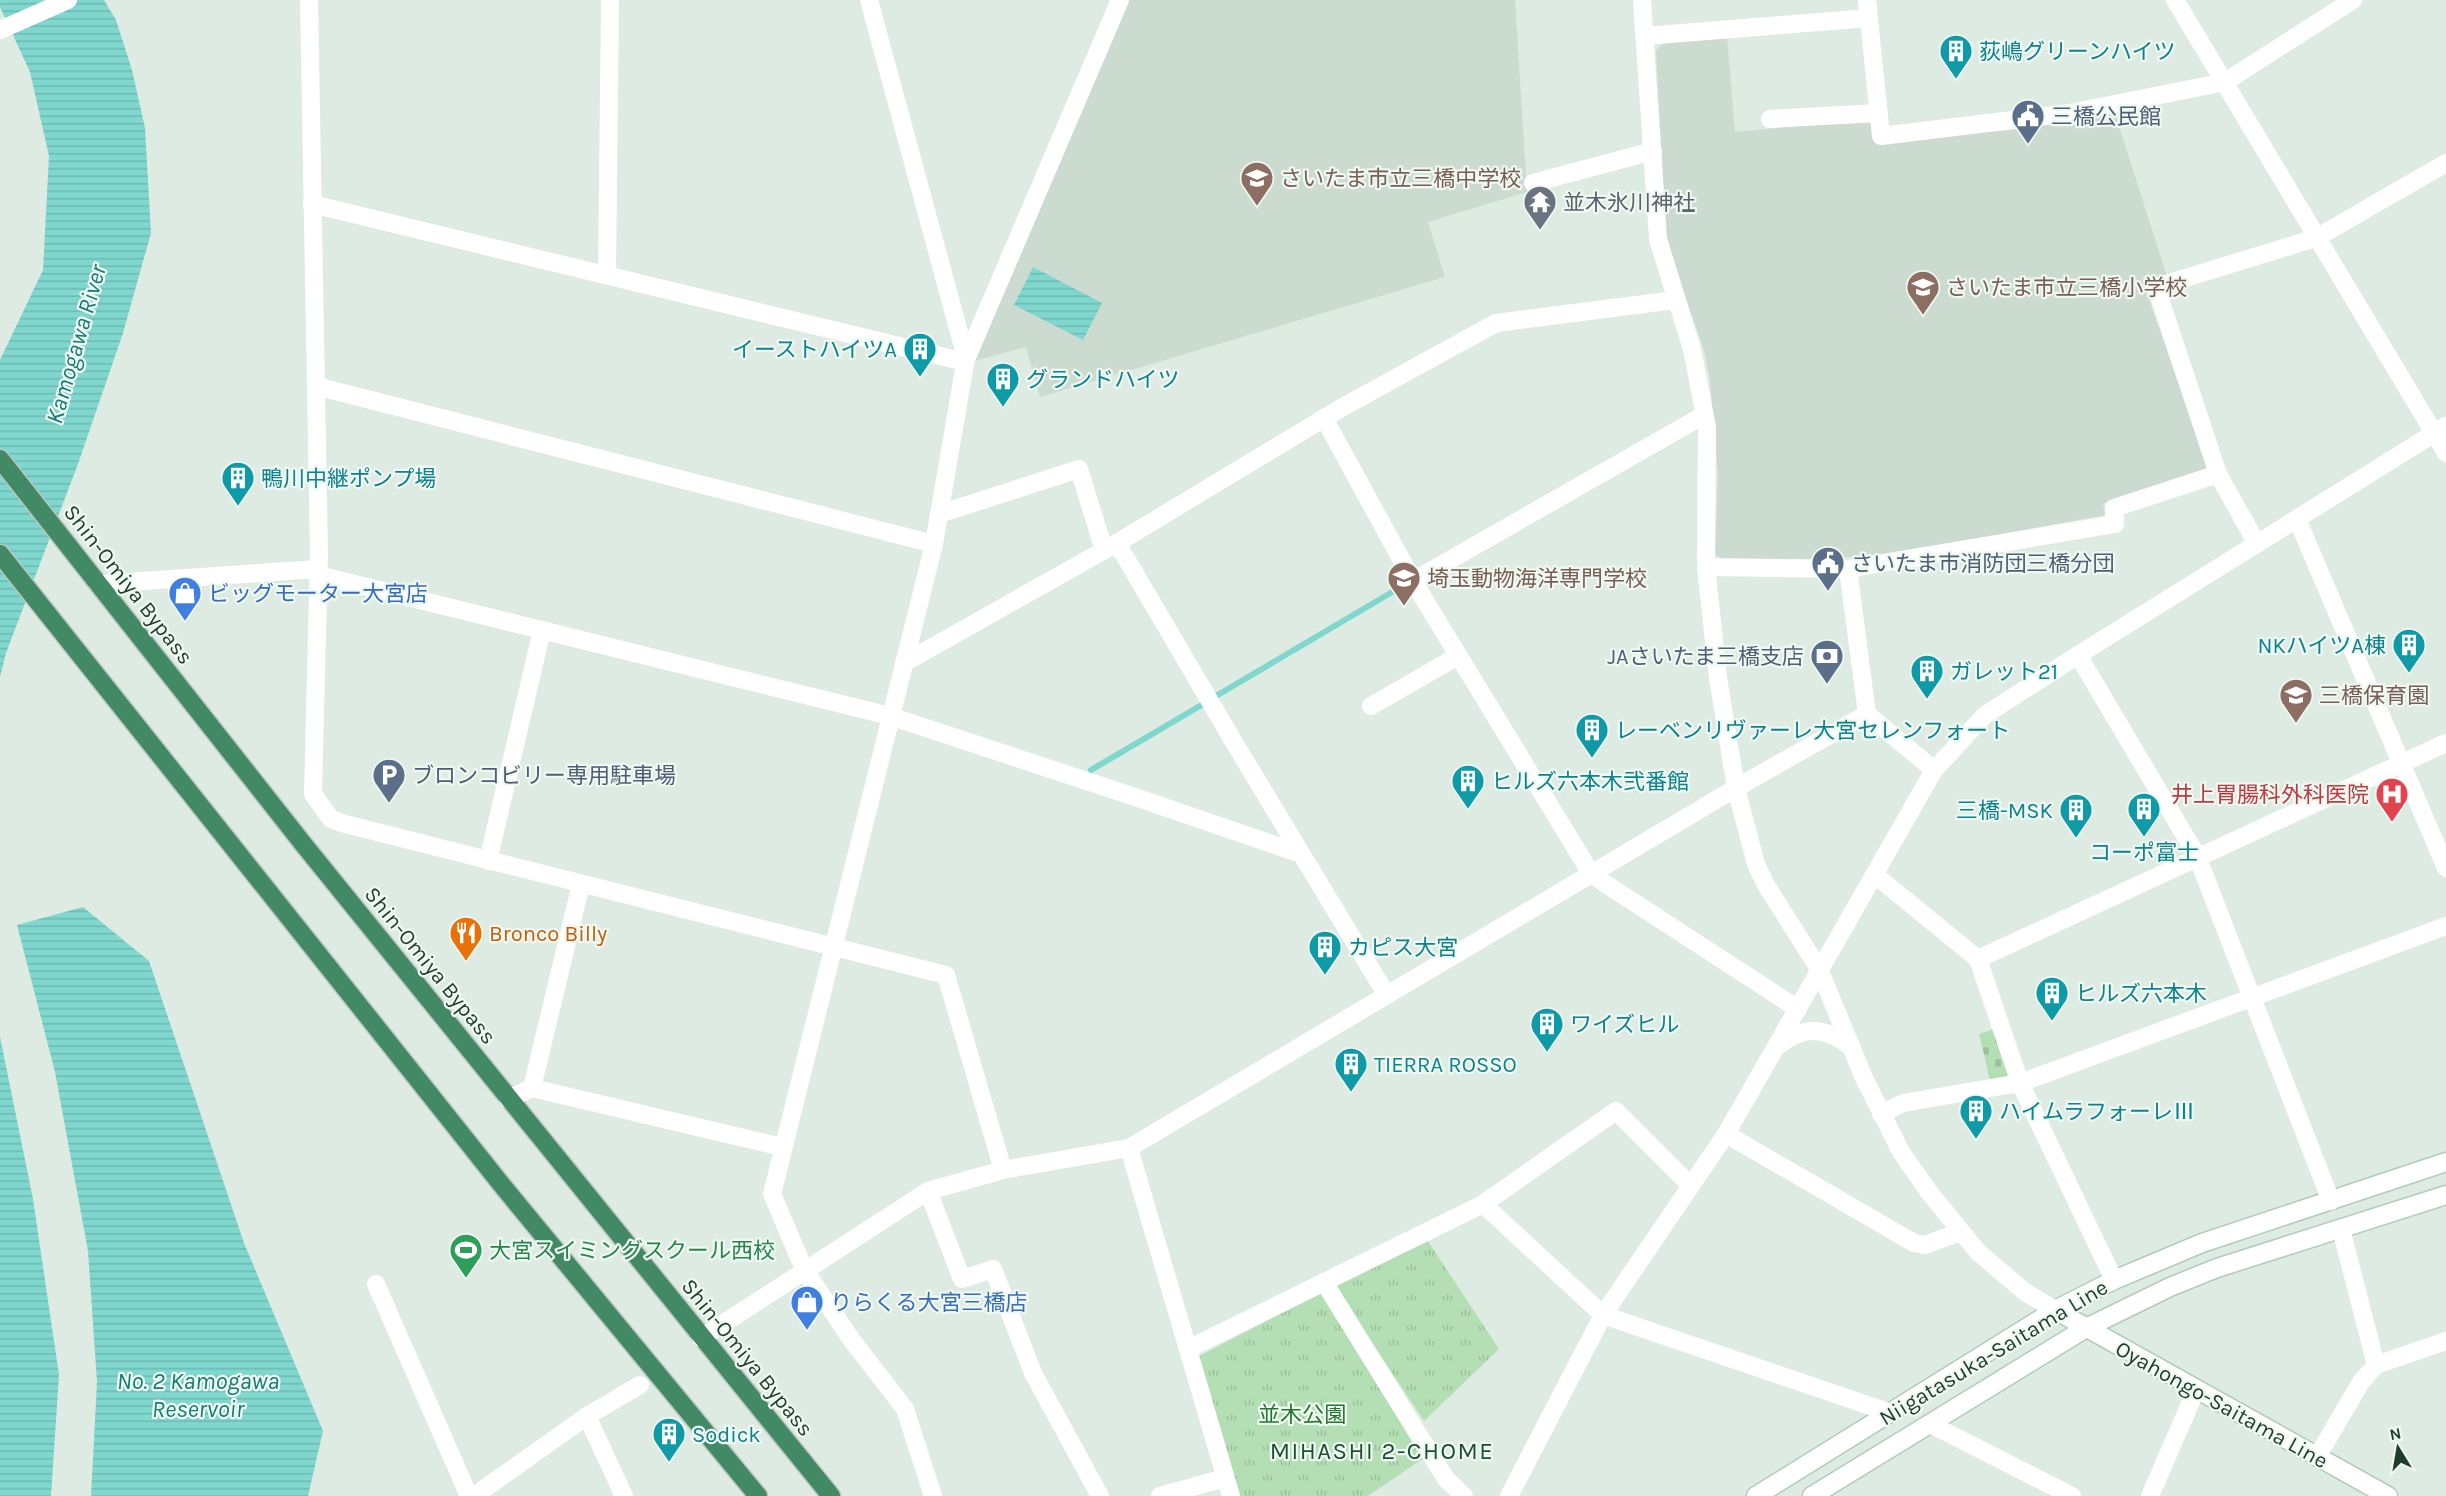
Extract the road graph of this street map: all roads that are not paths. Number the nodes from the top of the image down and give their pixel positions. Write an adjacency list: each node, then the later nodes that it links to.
1 (68, 0): 10 (street)
2 (309, 0): 18 (street)
3 (610, 0): 20 (street)
4 (869, 0): 22 (street)
5 (1120, 0): 22 (street)
6 (1642, 0): 11 (street, Oyahongo-Saitama Line)
7 (2175, 0): 12 (street)
8 (2353, 0): 12 (street)
9 (1868, 9): 11 (street); 13 (street)
10 (1, 29)
11 (1645, 36): 15 (street, Oyahongo-Saitama Line)
12 (2225, 82): 13 (street); 19 (street)
13 (1878, 113): 14 (street)
14 (1770, 119)
15 (1653, 151): 17 (street); 21 (street, Oyahongo-Saitama Line)
16 (2446, 163): 19 (street)
17 (1533, 183)
18 (312, 204): 20 (street); 23 (street)
19 (2316, 238): 26 (street); 29 (street)
20 (606, 275): 22 (street)
21 (1675, 300): 24 (street, Oyahongo-Saitama Line); 25 (street)
22 (965, 362): 30 (street)
23 (316, 386): 32 (street); 38 (street)
24 (1704, 415): 36 (street, Oyahongo-Saitama Line); 39 (street)
25 (1324, 418): 34 (street); 39 (street)
26 (2440, 430): 27 (street); 31 (street)
27 (2446, 453)
28 (0, 459): 40 (highway, Shin-Omiya Bypass)
29 (2218, 474): 33 (street); 37 (street)
30 (939, 514): 32 (street); 34 (street)
31 (2297, 519): 33 (street); 49 (street)
32 (934, 544): 44 (street)
33 (2257, 544): 42 (street)
34 (1110, 546): 44 (street); 52 (street)
35 (0, 554): 106 (highway)
36 (1706, 567): 37 (street); 51 (street, Oyahongo-Saitama Line)
37 (1848, 569): 46 (street)
38 (318, 572): 40 (street); 41 (street); 54 (street)
39 (1413, 581): 43 (street)
40 (98, 584): 70 (highway, Shin-Omiya Bypass)
41 (542, 630): 47 (street); 54 (street)
42 (2078, 655): 50 (street); 53 (street)
43 (1458, 656): 45 (street); 56 (street)
44 (904, 663): 47 (street)
45 (1371, 706)
46 (1867, 714): 50 (street); 51 (street)
47 (890, 716): 52 (street); 60 (street)
48 (2446, 743): 49 (street)
49 (2403, 764): 53 (street); 55 (street)
50 (1934, 770): 57 (street)
51 (1736, 788): 56 (street); 62 (street, Oyahongo-Saitama Line)
52 (1301, 854): 63 (street)
53 (2197, 856): 61 (street); 64 (street)
54 (488, 861): 58 (street)
55 (2446, 868)
56 (1592, 875): 63 (street); 65 (street)
57 (1875, 875): 61 (street); 62 (street)
58 (581, 884): 60 (street); 69 (street)
59 (2446, 926): 64 (street)
60 (832, 946): 73 (street); 76 (street)
61 (1978, 959): 68 (street)
62 (1819, 969): 65 (street); 67 (street, Oyahongo-Saitama Line)
63 (1386, 994): 74 (street)
64 (2252, 999): 68 (street); 80 (street)
65 (1798, 1009): 66 (street)
66 (1777, 1046): 67 (street); 72 (street)
67 (1852, 1048): 71 (street, Oyahongo-Saitama Line)
68 (2020, 1083): 71 (street); 85 (street)
69 (532, 1088): 70 (street); 73 (street)
70 (508, 1099): 91 (highway, Shin-Omiya Bypass)
71 (1881, 1114): 83 (street, Oyahongo-Saitama Line)
72 (1726, 1134): 77 (street); 83 (street)
73 (782, 1147): 84 (street)
74 (1129, 1148): 76 (street); 93 (street)
75 (2446, 1162): 80 (street, Niigatasuka-Saitama Line)
76 (1003, 1170): 78 (street)
77 (1691, 1186): 81 (street); 89 (street)
78 (928, 1191): 84 (street); 109 (street)
79 (2446, 1195): 82 (street, Niigatasuka-Saitama Line)
80 (2331, 1201): 85 (street, Niigatasuka-Saitama Line)
81 (1483, 1204): 86 (street); 89 (street)
82 (2342, 1229): 90 (street, Niigatasuka-Saitama Line); 94 (street)
83 (1960, 1232): 88 (street, Oyahongo-Saitama Line)
84 (804, 1269): 91 (street); 108 (street)
85 (2114, 1280): 88 (street, Niigatasuka-Saitama Line)
86 (1324, 1282): 93 (street); 112 (street)
87 (376, 1284): 103 (street)
88 (2055, 1310): 90 (street, Oyahongo-Saitama Line); 97 (street, Niigatasuka-Saitama Line)
89 (1603, 1315): 97 (street); 113 (street)
90 (2086, 1328): 96 (street, Oyahongo-Saitama Line); 99 (street, Niigatasuka-Saitama Line)
91 (701, 1338): 107 (highway, Shin-Omiya Bypass)
92 (2446, 1341): 94 (street)
93 (1188, 1349): 101 (street)
94 (2376, 1365): 100 (street)
95 (640, 1385): 98 (street)
96 (2196, 1390): 100 (street, Oyahongo-Saitama Line); 117 (street)
97 (1891, 1413): 114 (street, Niigatasuka-Saitama Line)
98 (587, 1416): 104 (street); 105 (street)
99 (1930, 1424): 115 (street, Niigatasuka-Saitama Line); 116 (street)
100 (2317, 1457): 102 (street, Oyahongo-Saitama Line)
101 (1225, 1478): 110 (street); 111 (street)
102 (2382, 1494)
103 (469, 1496)
104 (474, 1496)
105 (624, 1496)
106 (758, 1496)
107 (831, 1496)
108 (933, 1496)
109 (1100, 1496)
110 (1160, 1496)
111 (1231, 1496)
112 (1464, 1496)
113 (1509, 1496)
114 (1756, 1496)
115 (1812, 1496)
116 (2072, 1496)
117 (2150, 1496)

